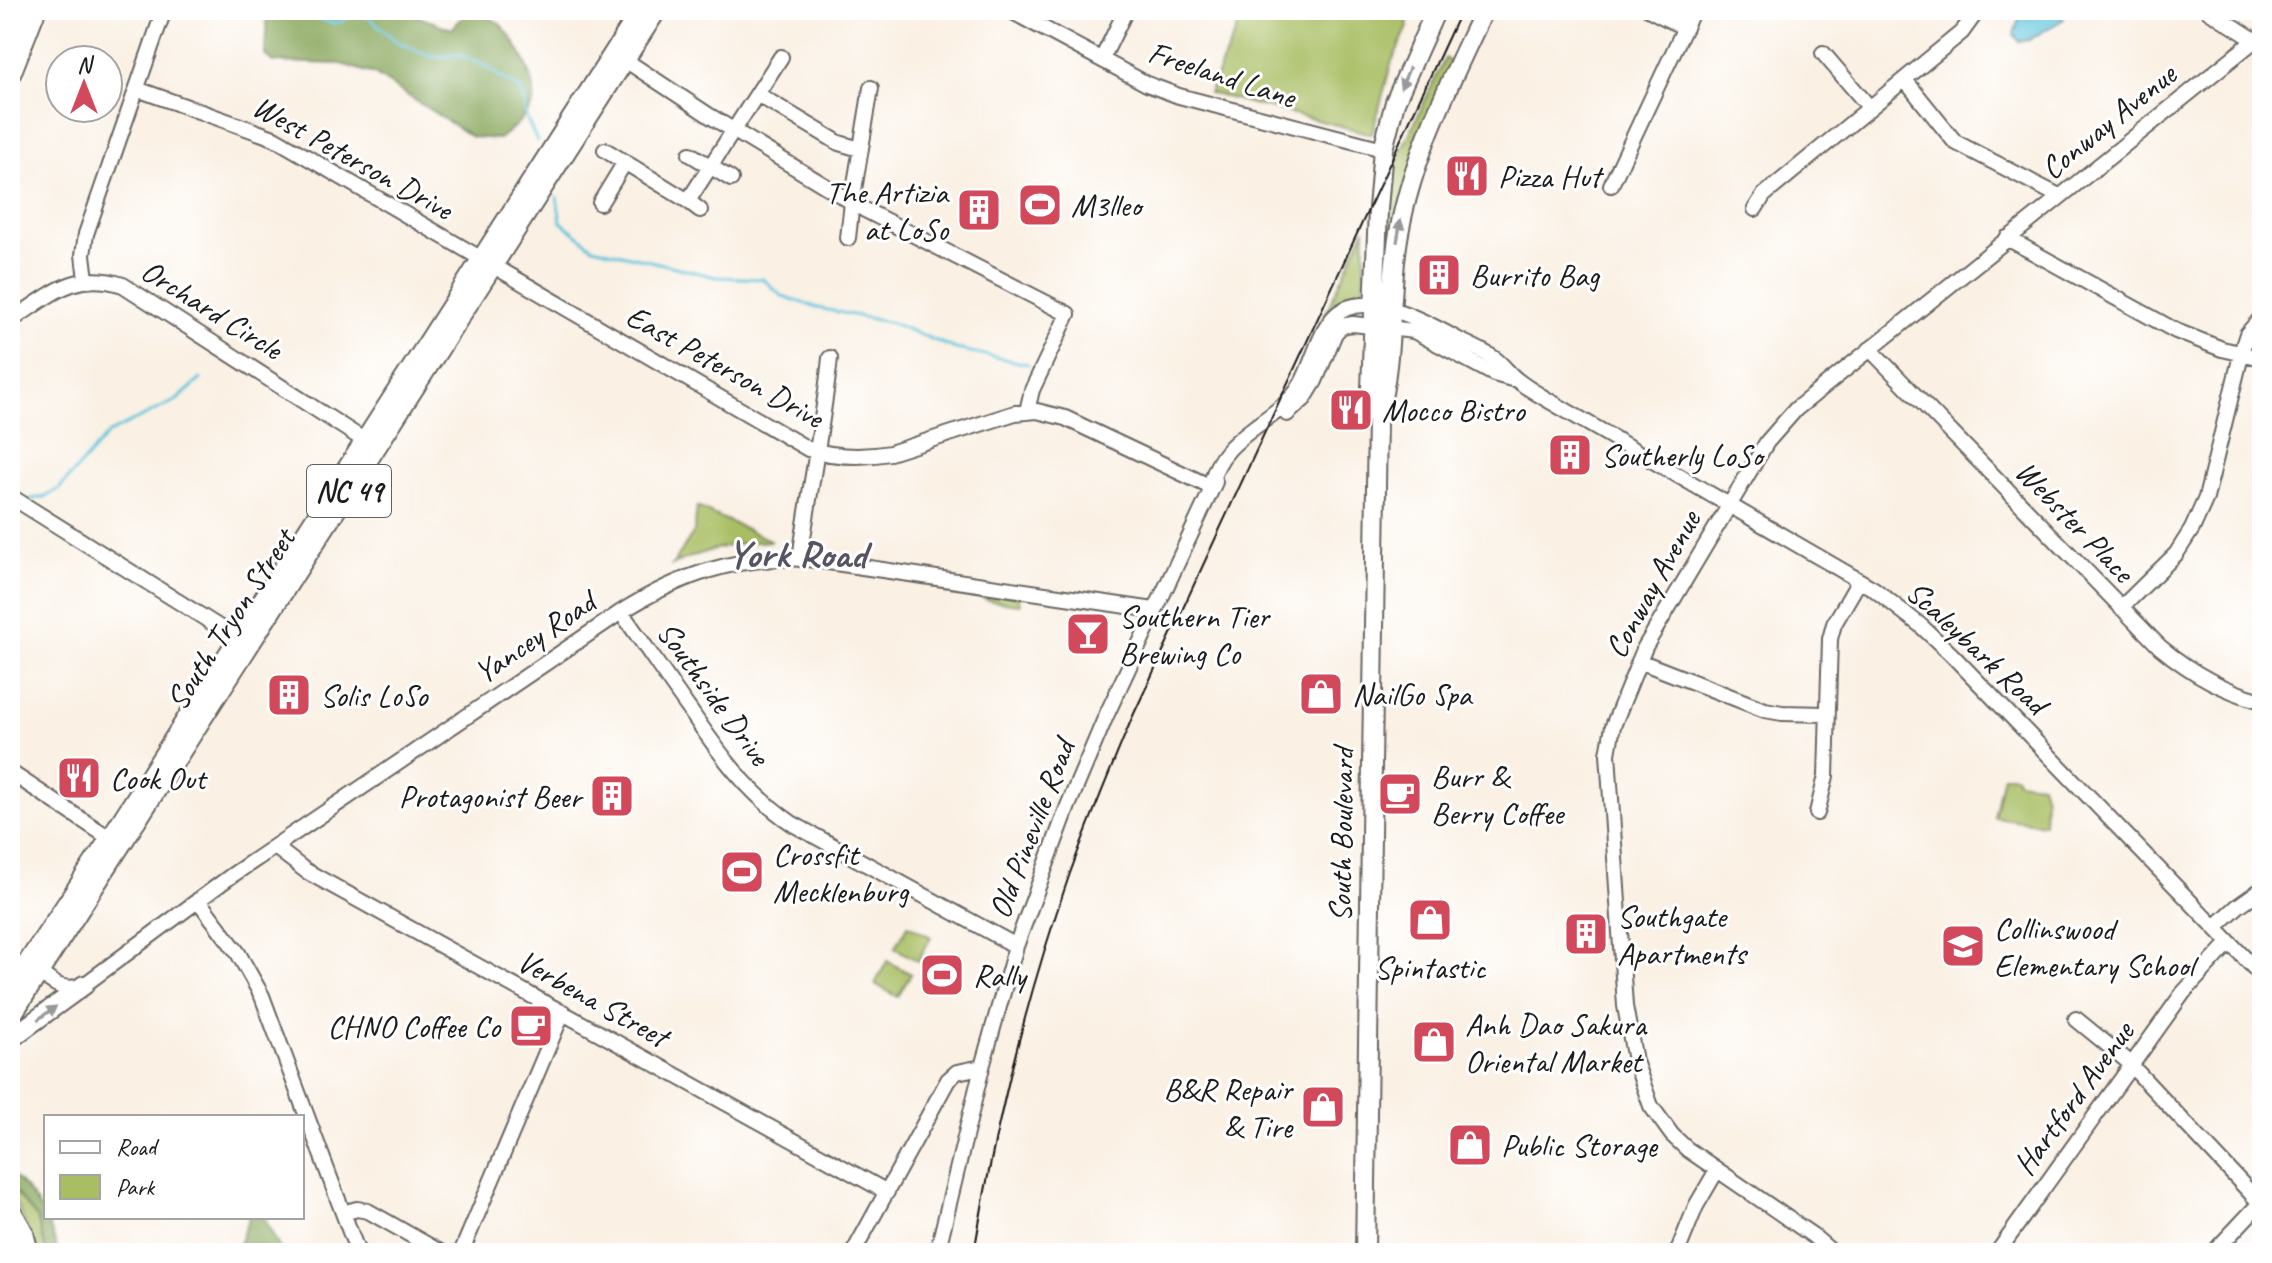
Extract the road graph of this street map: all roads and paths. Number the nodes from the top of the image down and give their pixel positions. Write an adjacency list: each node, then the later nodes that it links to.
1 (35, 10): 19 (highway)
2 (164, 10): 22 (street)
3 (657, 10): 12 (main road, South Tryon Street / NC 49)
4 (1009, 10): 18 (street, Freeland Lane)
5 (1126, 10): 18 (street)
6 (1436, 10): 27 (main road, South Boulevard, one-way to 27)
7 (1484, 10): 42 (main road, South Boulevard, one-way to 7)
8 (1650, 10): 13 (street)
9 (1693, 10): 13 (street)
10 (1978, 10): 20 (street)
11 (2208, 10): 14 (street)
12 (629, 16): 16 (main road, South Tryon Street / NC 49)
13 (1685, 28): 33 (street)
14 (2258, 42): 34 (street, Conway Avenue)
15 (1823, 53): 24 (street)
16 (619, 56): 25 (street); 40 (main road, South Tryon Street / NC 49)
17 (781, 57): 23 (street)
18 (1102, 59): 27 (street, Freeland Lane)
19 (10, 74)
20 (1905, 80): 24 (street); 34 (street)
21 (871, 88): 26 (street)
22 (137, 89): 40 (street, West Peterson Drive); 41 (street)
23 (757, 94): 25 (street); 26 (street)
24 (1870, 108): 37 (street)
25 (733, 130): 31 (street); 35 (street)
26 (860, 149): 35 (street)
27 (1383, 149): 42 (main road, South Boulevard)
28 (605, 150): 30 (street)
29 (690, 154): 31 (street)
30 (625, 162): 31 (street); 36 (street)
31 (710, 166): 32 (street)
32 (731, 179)
33 (1611, 185)
34 (2059, 196): 39 (street, Conway Avenue)
35 (852, 202): 38 (street); 49 (street)
36 (600, 203)
37 (1755, 209)
38 (848, 238)
39 (2007, 238): 45 (street, Conway Avenue); 46 (street)
40 (487, 262): 50 (main road, South Tryon Street / NC 49); 51 (street, East Peterson Drive)
41 (86, 279): 44 (street); 50 (street, Orchard Circle)
42 (1382, 317): 52 (street, Old Pineville Road); 54 (street, Scaleybark Road); 94 (main road, South Boulevard)
43 (2262, 317): 46 (street)
44 (10, 321)
45 (1870, 349): 54 (street, Conway Avenue); 57 (street, Webster Place)
46 (2242, 354): 48 (street); 57 (street)
47 (830, 358): 51 (street)
48 (2262, 358)
49 (1027, 411): 51 (street, East Peterson Drive); 52 (street, East Peterson Drive)
50 (371, 444): 60 (main road, South Tryon Street / NC 49); 66 (main road, South Tryon Street / NC 49)
51 (815, 451): 55 (street)
52 (1211, 487): 58 (street, Old Pineville Road)
53 (10, 496): 60 (street)
54 (1728, 506): 56 (street, Scaleybark Road); 61 (street, Conway Avenue)
55 (800, 559): 58 (street, Yancey Road); 59 (street, Yancey Road)
56 (1859, 581): 63 (street); 70 (street, Scaleybark Road)
57 (2121, 608): 62 (street, Webster Place)
58 (1154, 610): 72 (street, Old Pineville Road)
59 (621, 612): 67 (street, Yancey Road); 72 (street, Southside Drive)
60 (238, 639): 66 (main road, South Tryon Street / NC 49)
61 (1639, 661): 63 (street); 83 (street, Conway Avenue)
62 (2262, 701)
63 (1826, 714): 65 (street)
64 (10, 772): 66 (street)
65 (1817, 813)
66 (115, 842): 73 (main road, South Tryon Street / NC 49)
67 (275, 847): 69 (street, Yancey Road); 77 (street, Verbena Street)
68 (2262, 889): 70 (street)
69 (198, 900): 75 (street, Yancey Road); 87 (street)
70 (2215, 927): 71 (street, Scaleybark Road)
71 (2229, 943): 74 (street, Scaleybark Road); 81 (street, Hartford Avenue)
72 (1016, 946): 82 (street, Old Pineville Road)
73 (33, 967): 75 (street); 76 (main road, South Tryon Street / NC 49); 78 (main road, South Tryon Street / NC 49)
74 (2262, 976)
75 (84, 985): 80 (main road, one-way to 75)
76 (10, 989)
77 (563, 1012): 84 (street, Verbena Street); 91 (street)
78 (10, 1018)
79 (2076, 1019): 81 (street)
80 (10, 1039)
81 (2131, 1066): 85 (street); 97 (street, Hartford Avenue)
82 (982, 1067): 84 (street); 93 (street, Old Pineville Road)
83 (1717, 1170): 95 (street); 96 (street, Conway Avenue)
84 (887, 1192): 92 (street)
85 (2261, 1204): 98 (street)
86 (10, 1210): 88 (highway)
87 (343, 1213): 89 (street); 90 (street)
88 (28, 1253)
89 (358, 1253)
90 (442, 1253)
91 (461, 1253)
92 (853, 1253)
93 (937, 1253)
94 (1365, 1253)
95 (1677, 1253)
96 (1833, 1253)
97 (1997, 1253)
98 (2213, 1253)

